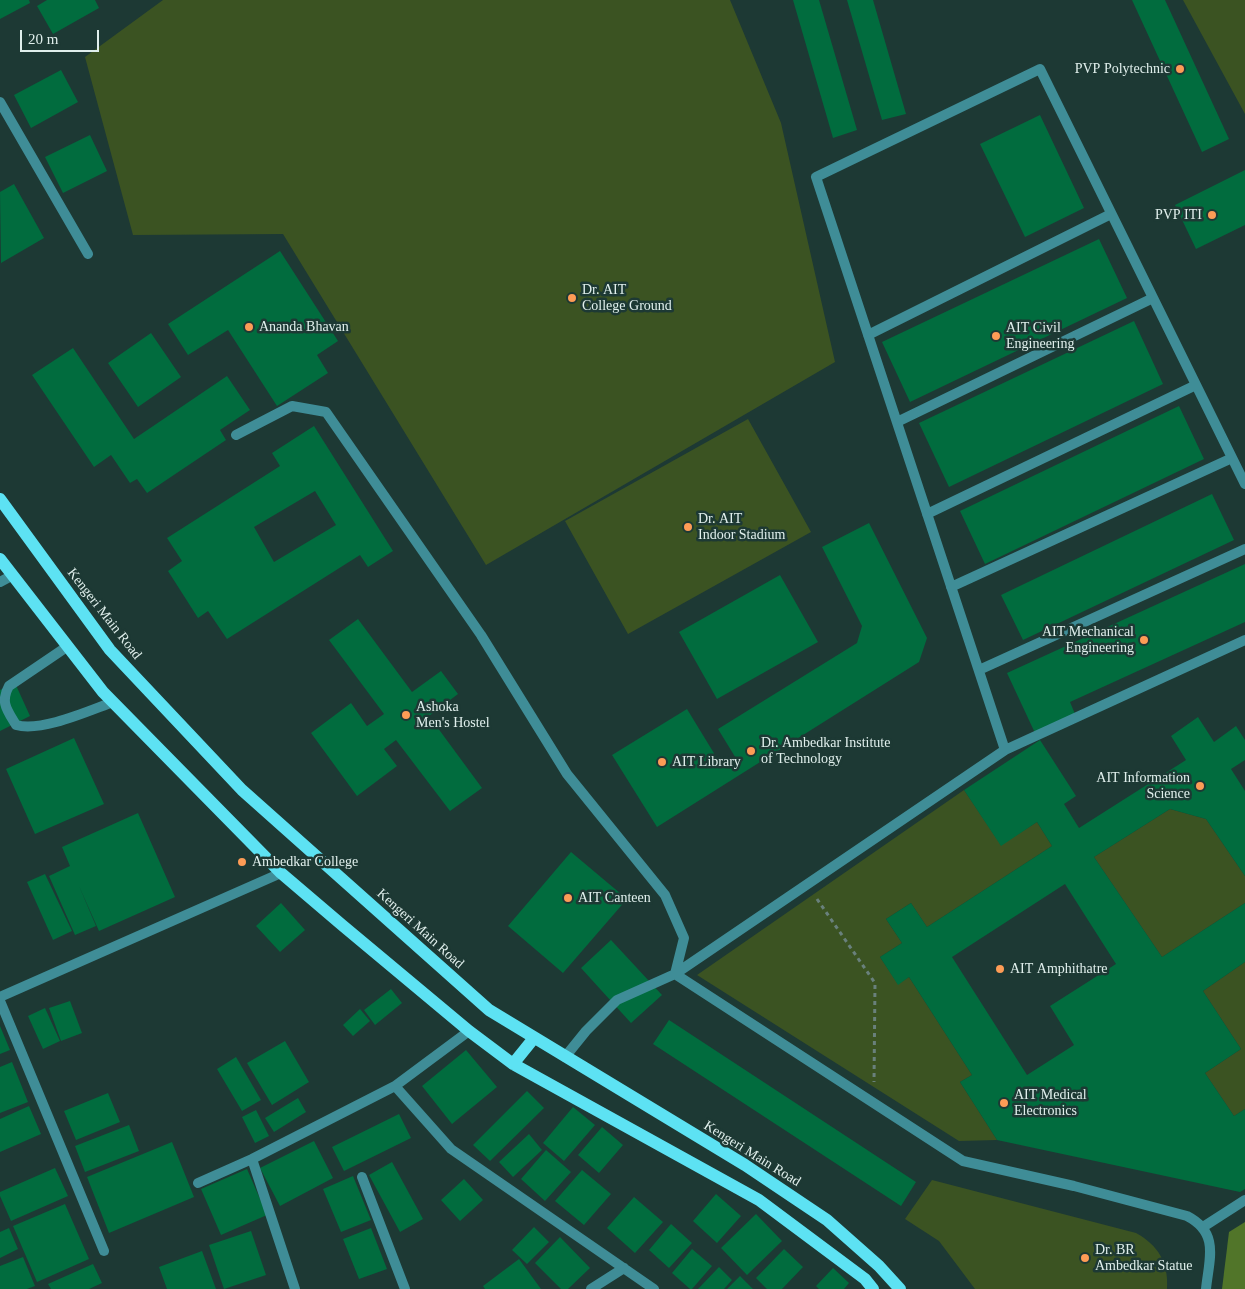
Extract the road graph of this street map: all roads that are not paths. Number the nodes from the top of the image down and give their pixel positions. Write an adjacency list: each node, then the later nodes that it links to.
1 (0, 102): 3 (street)
2 (1111, 214): 4 (street); 5 (street); 5 (street)
3 (88, 254)
4 (1153, 298): 6 (street); 7 (street)
5 (868, 335): 7 (street)
6 (1196, 385): 9 (street); 12 (street)
7 (897, 422): 12 (street)
8 (236, 435): 24 (street)
9 (1232, 458): 10 (street); 17 (street)
10 (1245, 484)
11 (0, 499): 27 (main road, Kengeri Main Road)
12 (928, 514): 17 (street)
13 (1245, 549): 20 (street)
14 (0, 559): 15 (main road)
15 (13, 575): 16 (street); 19 (main road)
16 (0, 582)
17 (951, 587): 20 (street)
18 (1245, 640): 22 (street)
19 (68, 646): 21 (main road); 21 (street)
20 (980, 670): 22 (street)
21 (113, 702): 23 (main road)
22 (1005, 750): 24 (street)
23 (281, 873): 25 (street); 26 (main road)
24 (675, 974): 28 (street); 35 (street)
25 (0, 999): 36 (street)
26 (469, 1031): 29 (main road); 30 (street)
27 (534, 1038): 28 (main road, Kengeri Main Road); 29 (main road)
28 (565, 1057): 43 (main road, Kengeri Main Road)
29 (513, 1064): 42 (main road)
30 (395, 1086): 31 (street); 37 (street)
31 (252, 1159): 33 (street); 38 (street)
32 (362, 1177): 39 (street)
33 (198, 1184)
34 (1245, 1200): 35 (street)
35 (1203, 1227): 44 (street)
36 (104, 1251)
37 (624, 1268): 40 (street); 41 (street)
38 (295, 1289)
39 (405, 1289)
40 (591, 1289)
41 (654, 1289)
42 (874, 1289)
43 (900, 1289)
44 (1206, 1289)

